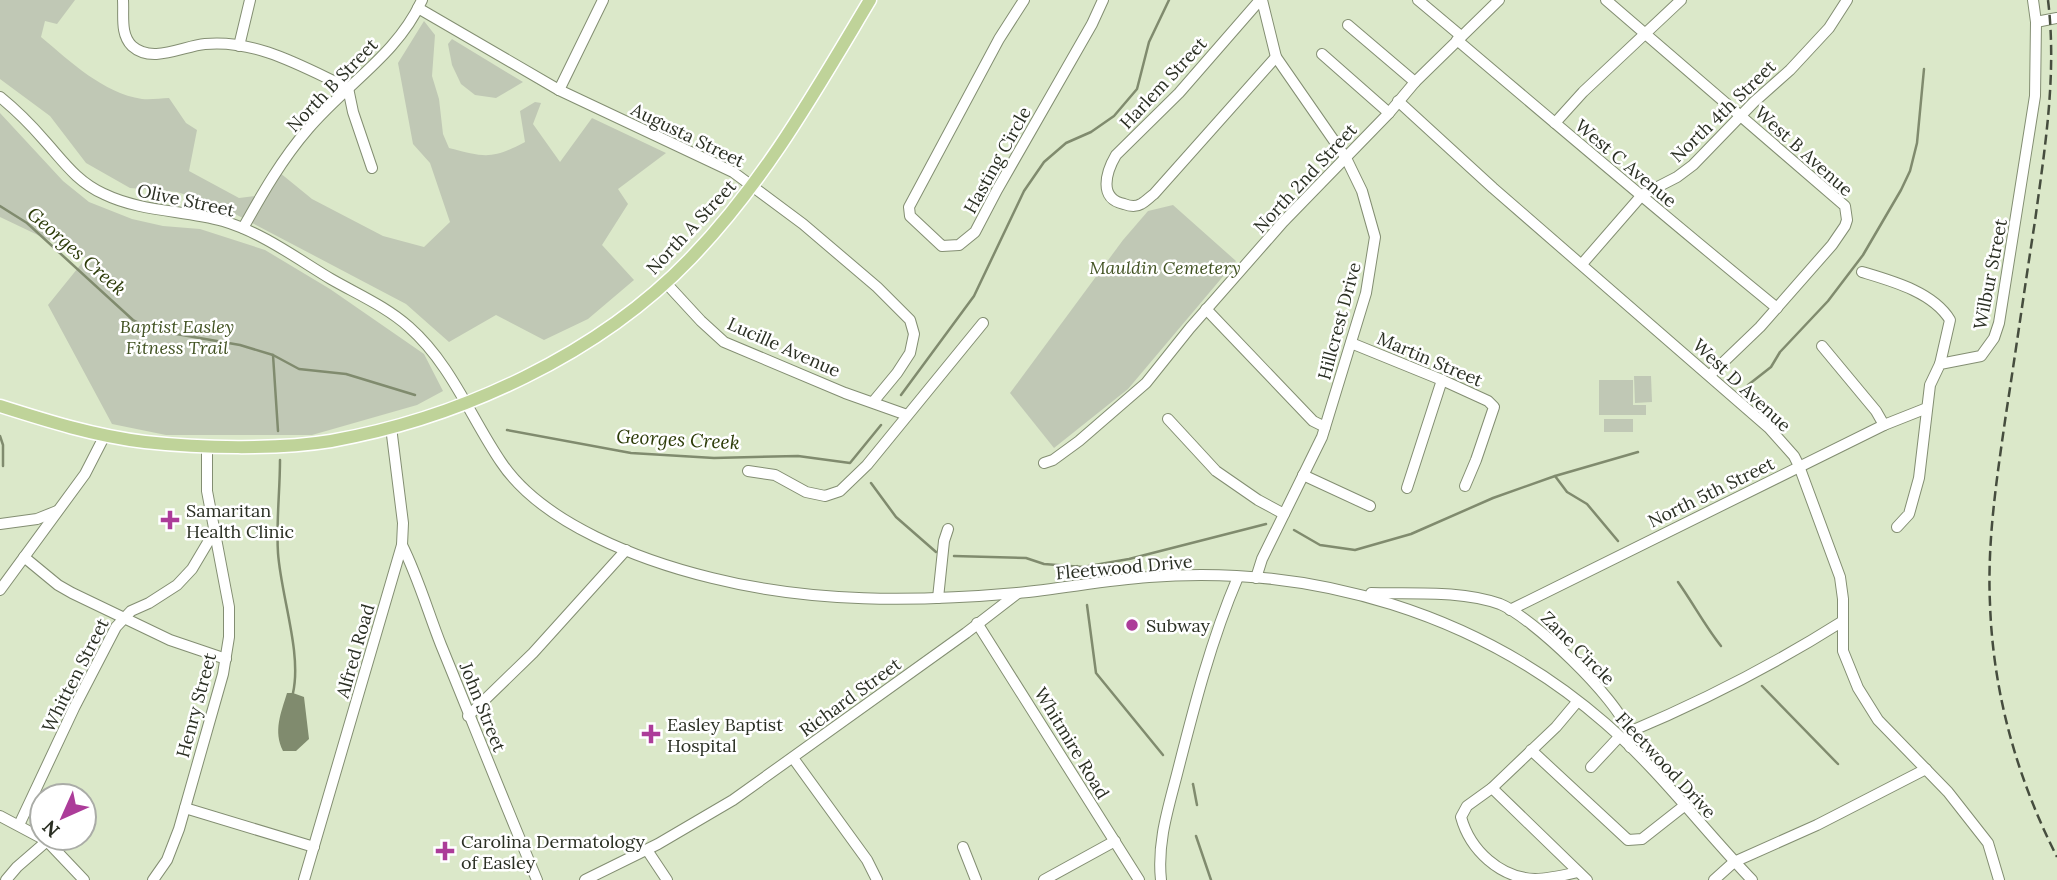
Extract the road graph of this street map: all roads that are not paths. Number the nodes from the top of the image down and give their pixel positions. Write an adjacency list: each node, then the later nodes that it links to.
1 (123, 0): 20 (street)
2 (250, 0): 20 (street)
3 (603, 0): 25 (street)
4 (870, 0): 33 (main road, North A Street)
5 (1024, 0): 6 (street, Hasting Circle)
6 (1103, 0)
7 (1261, 0): 22 (street, Hillcrest Drive); 22 (street, Harlem Street)
8 (1418, 0): 19 (street, West C Avenue)
9 (1499, 0): 19 (street, North 2nd Street)
10 (1606, 0): 18 (street, West B Avenue)
11 (1681, 0): 18 (street)
12 (1847, 0): 29 (street, North 4th Street)
13 (2033, 0): 16 (street, Wilbur Street)
14 (420, 4): 24 (street, North B Street); 25 (street, Augusta Street)
15 (2057, 18): 16 (street)
16 (2036, 22): 44 (street, Wilbur Street)
17 (1348, 25): 23 (street)
18 (1645, 33): 29 (street, West B Avenue); 30 (street)
19 (1459, 38): 23 (street, North 2nd Street); 30 (street, West C Avenue)
20 (239, 46): 24 (street)
21 (1321, 54): 28 (street)
22 (1276, 57): 31 (street, Hillcrest Drive)
23 (1415, 82): 27 (street, North 2nd Street)
24 (348, 88): 32 (street); 35 (street, North B Street)
25 (559, 90): 33 (street, Augusta Street)
26 (0, 97): 35 (street, Olive Street)
27 (1398, 101): 28 (street, North 2nd Street); 36 (street, West D Avenue)
28 (1389, 113): 31 (street, North 2nd Street)
29 (1741, 116): 34 (street, North 4th Street); 39 (street, West B Avenue)
30 (1555, 123): 34 (street, West C Avenue)
31 (1346, 158): 40 (street, North 2nd Street); 42 (street, Hillcrest Drive)
32 (372, 168)
33 (753, 186): 38 (main road, North A Street); 47 (street, Augusta Street)
34 (1642, 195): 36 (street, North 4th Street); 39 (street, West C Avenue)
35 (243, 228): 48 (street, Olive Street)
36 (1582, 264): 45 (street, West D Avenue)
37 (1862, 272): 44 (street)
38 (665, 282): 47 (street, Lucille Avenue); 48 (main road, North A Street)
39 (1777, 308): 45 (street, West B Avenue)
40 (1206, 309): 55 (street); 58 (street, North 2nd Street)
41 (983, 323): 51 (street)
42 (1350, 344): 46 (street, Martin Street); 55 (street, Hillcrest Drive)
43 (1822, 346): 53 (street)
44 (1940, 364): 50 (street)
45 (1710, 375): 59 (street, West D Avenue)
46 (1442, 380): 62 (street, Martin Street); 63 (street)
47 (873, 402): 51 (street, Lucille Avenue)
48 (466, 403): 54 (main road, North A Street); 72 (street, Fleetwood Drive)
49 (0, 406): 56 (main road, North A Street)
50 (1927, 408): 53 (street, North 5th Street); 68 (street)
51 (907, 415): 60 (street)
52 (1168, 419): 66 (street)
53 (1884, 425): 59 (street, North 5th Street)
54 (391, 427): 57 (main road, North A Street); 71 (street, Alfred Road)
55 (1325, 427): 61 (street, Hillcrest Drive)
56 (104, 435): 57 (main road, North A Street); 65 (street)
57 (207, 446): 70 (street, Henry Street)
58 (1044, 463)
59 (1800, 466): 80 (street, North 5th Street); 82 (street, West D Avenue)
60 (748, 471)
61 (1303, 475): 64 (street); 66 (street, Hillcrest Drive)
62 (1465, 486)
63 (1407, 488)
64 (1370, 506)
65 (57, 511): 67 (street); 73 (street)
66 (1284, 514): 75 (street, Hillcrest Drive)
67 (0, 524)
68 (1897, 527)
69 (948, 529): 79 (street)
70 (214, 531): 81 (street, Whitten Street); 84 (street, Henry Street)
71 (401, 545): 86 (street, John Street); 99 (street, Alfred Road)
72 (626, 550): 79 (street, Fleetwood Drive); 86 (street)
73 (24, 558): 76 (street); 81 (street)
74 (1238, 577): 75 (street, Fleetwood Drive); 78 (street, Fleetwood Drive); 117 (street)
75 (1256, 578): 77 (street, Fleetwood Drive)
76 (0, 590)
77 (1351, 592): 80 (street, Zane Circle); 85 (street, Fleetwood Drive)
78 (1018, 593): 79 (street, Fleetwood Drive); 83 (street, Richard Street)
79 (938, 598)
80 (1510, 610): 87 (street, Zane Circle)
81 (123, 617): 84 (street); 96 (street, Whitten Street)
82 (1843, 621): 87 (street); 91 (street, West D Avenue)
83 (977, 623): 89 (street, Richard Street); 98 (street, Whitmire Road)
84 (226, 659): 94 (street, Henry Street)
85 (1577, 702): 87 (street, Fleetwood Drive); 88 (street)
86 (468, 716): 110 (street, John Street)
87 (1624, 734): 90 (street); 93 (street, Fleetwood Drive)
88 (1531, 750): 92 (street); 93 (street)
89 (793, 758): 101 (street, Richard Street); 113 (street)
90 (1591, 767)
91 (1926, 769): 104 (street); 121 (street, West D Avenue)
92 (1492, 788): 105 (street); 105 (street)
93 (1684, 806): 104 (street, Fleetwood Drive)
94 (185, 808): 99 (street); 108 (street, Henry Street)
95 (0, 816): 96 (street)
96 (19, 825): 97 (street)
97 (28, 830)
98 (1115, 841): 115 (street); 116 (street, Whitmire Road)
99 (314, 847): 109 (street, Alfred Road)
100 (963, 847): 114 (street)
101 (647, 850): 111 (street, Richard Street); 112 (street)
102 (34, 852): 106 (street)
103 (57, 852): 107 (street)
104 (1734, 862): 119 (street); 120 (street, Fleetwood Drive)
105 (1578, 872): 118 (street)
106 (6, 880)
107 (84, 880)
108 (153, 880)
109 (304, 880)
110 (537, 880)
111 (585, 880)
112 (667, 880)
113 (877, 880)
114 (976, 880)
115 (1044, 880)
116 (1139, 880)
117 (1161, 880)
118 (1587, 880)
119 (1714, 880)
120 (1752, 880)
121 (1998, 880)

